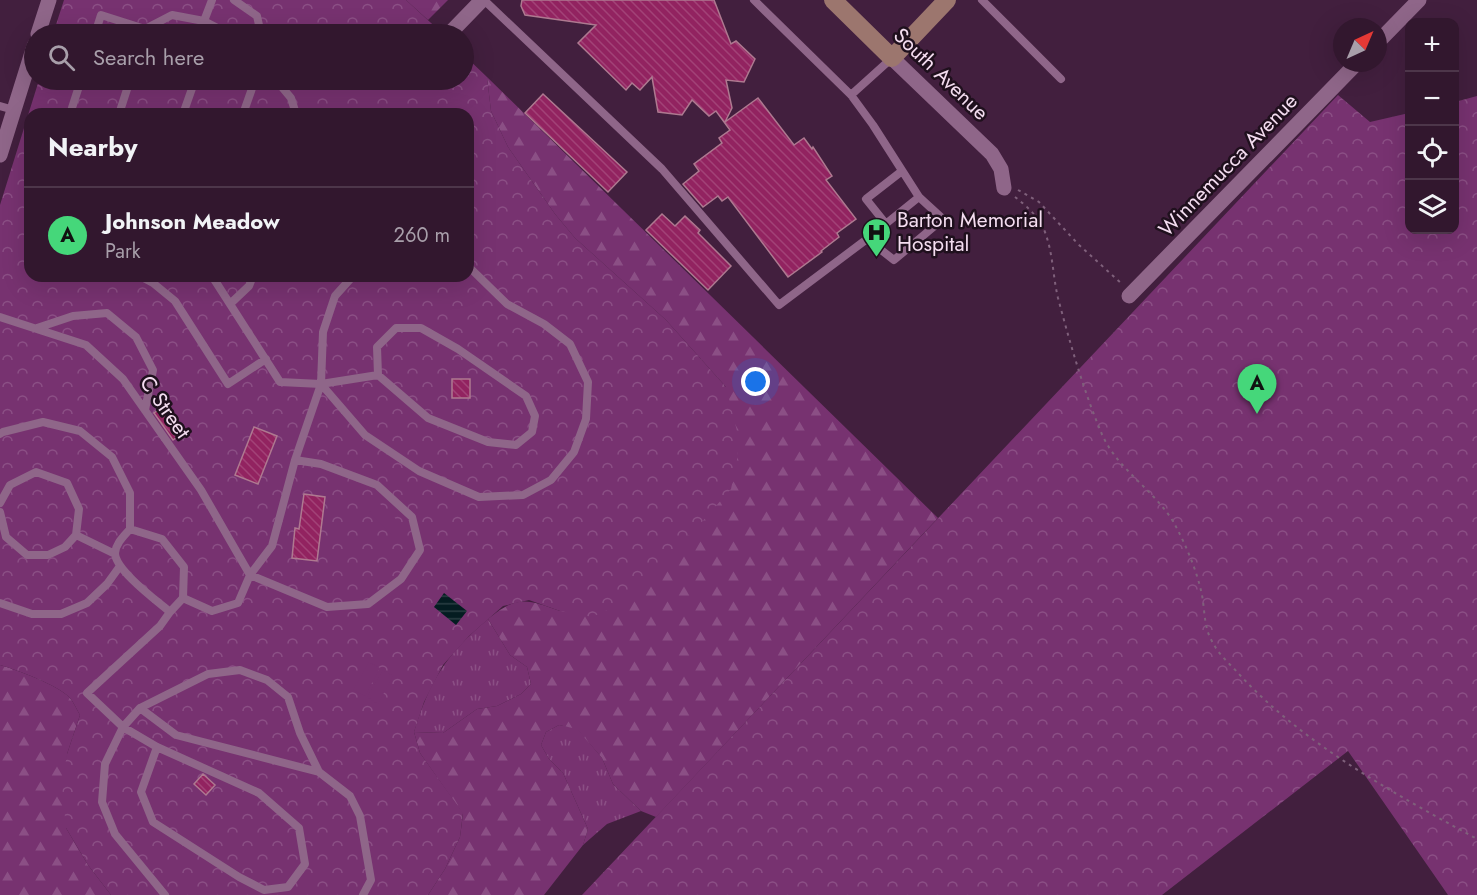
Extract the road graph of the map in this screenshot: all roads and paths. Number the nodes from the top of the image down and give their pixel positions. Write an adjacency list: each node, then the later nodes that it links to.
1 (49, 0): 11 (street)
2 (212, 0): 10 (lane)
3 (234, 0): 16 (lane)
4 (483, 0): 17 (street); 40 (lane)
5 (754, 0): 28 (lane)
6 (833, 0): 19 (street, South Avenue)
7 (947, 0): 19 (street)
8 (982, 0): 22 (lane)
9 (1419, 0): 18 (street)
10 (204, 21): 14 (lane); 15 (lane)
11 (41, 24)
12 (98, 24): 13 (lane)
13 (124, 24)
14 (157, 24)
15 (207, 24)
16 (259, 24)
17 (459, 24)
18 (1387, 33)
19 (892, 58): 28 (lane); 37 (street, South Avenue)
20 (24, 69): 29 (street)
21 (1348, 72): 46 (street, Winnemucca Avenue)
22 (1061, 79)
23 (78, 90): 30 (lane)
24 (127, 90): 31 (lane)
25 (191, 90): 32 (lane)
26 (251, 90): 33 (lane)
27 (284, 90): 34 (lane)
28 (850, 95): 36 (lane)
29 (7, 108): 35 (street)
30 (72, 108)
31 (121, 108)
32 (185, 108)
33 (245, 108)
34 (294, 108)
35 (0, 156)
36 (902, 171): 38 (lane); 39 (lane)
37 (1004, 188): 46 (path); 70 (path)
38 (918, 197): 39 (lane); 40 (lane)
39 (886, 224): 40 (lane)
40 (867, 239)
41 (474, 272): 52 (lane)
42 (151, 282): 50 (lane)
43 (216, 282): 47 (lane)
44 (251, 282): 47 (lane)
45 (348, 282): 52 (lane)
46 (1129, 296)
47 (230, 304): 50 (lane)
48 (0, 317): 49 (lane, C Street)
49 (37, 329): 53 (lane, C Street); 53 (lane)
50 (266, 359): 52 (lane)
51 (378, 375): 51 (lane); 52 (lane)
52 (321, 384): 55 (lane)
53 (145, 410): 62 (lane, C Street)
54 (0, 434): 58 (lane)
55 (295, 460): 62 (lane); 62 (lane)
56 (0, 503): 59 (lane)
57 (0, 512): 59 (lane)
58 (130, 529): 60 (lane); 63 (lane)
59 (75, 535): 60 (lane)
60 (115, 555): 61 (lane)
61 (120, 566): 64 (lane); 65 (lane)
62 (250, 575): 63 (lane)
63 (183, 598): 65 (lane)
64 (0, 603)
65 (170, 612): 67 (lane)
66 (140, 708): 67 (lane); 69 (lane); 69 (lane)
67 (123, 727): 68 (lane); 71 (lane)
68 (157, 747): 68 (lane)
69 (319, 772): 72 (lane)
70 (1477, 839)
71 (165, 895)
72 (363, 895)

